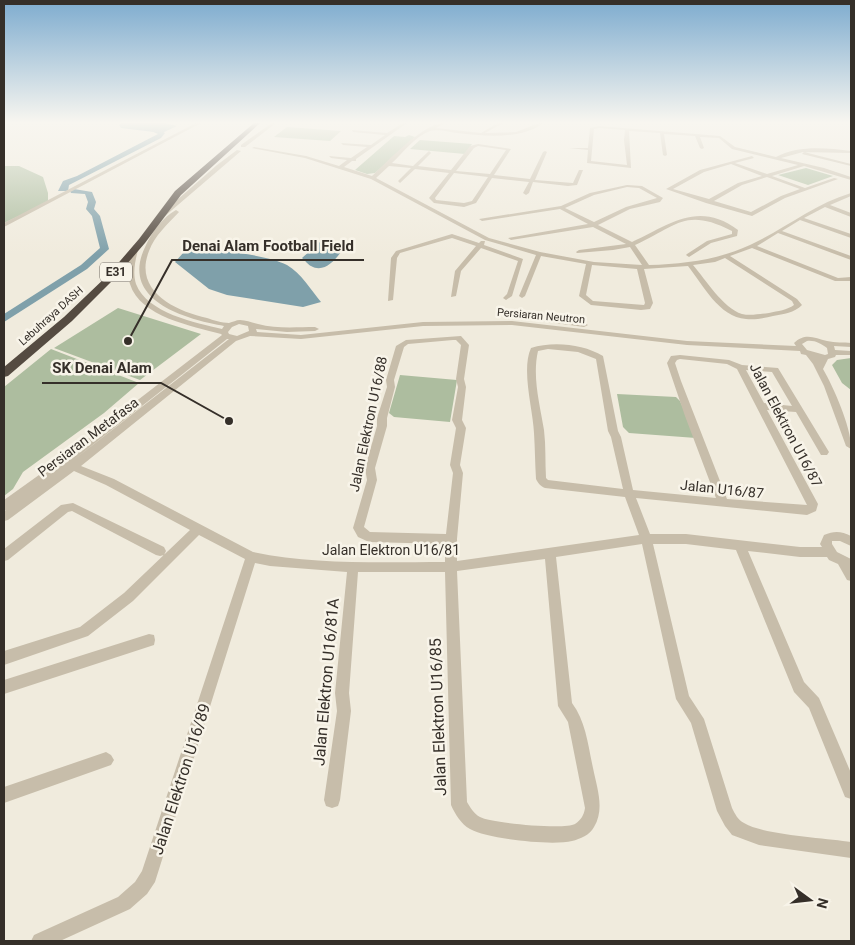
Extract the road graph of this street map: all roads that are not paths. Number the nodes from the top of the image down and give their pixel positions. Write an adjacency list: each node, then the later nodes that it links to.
1 (115, 167): 34 (street)
2 (199, 167): 67 (highway, Lebuhraya DASH / E31)
3 (202, 167): 70 (highway, Lebuhraya DASH / E31)
4 (218, 167): 59 (street)
5 (225, 167): 56 (street)
6 (341, 167): 20 (street)
7 (384, 167): 20 (street)
8 (415, 167): 17 (street); 24 (street)
9 (456, 167): 17 (street)
10 (496, 167): 18 (street)
11 (538, 167): 23 (street)
12 (716, 167): 28 (street)
13 (742, 167): 19 (street)
14 (793, 167): 19 (street)
15 (813, 167): 22 (street)
16 (581, 171): 23 (street)
17 (452, 172): 18 (street); 18 (street)
18 (491, 176): 23 (street)
19 (766, 176): 25 (street); 28 (street)
20 (373, 178): 39 (street)
21 (836, 179): 25 (street)
22 (851, 179)
23 (532, 181): 26 (street)
24 (400, 182)
25 (804, 189): 28 (street)
26 (526, 193)
27 (851, 194): 29 (street)
28 (708, 202)
29 (824, 205): 31 (street); 32 (street)
30 (560, 208): 33 (street); 35 (street); 35 (street)
31 (851, 214)
32 (800, 218): 36 (street); 37 (street)
33 (482, 219)
34 (4, 225)
35 (593, 225): 38 (street); 40 (street)
36 (777, 232): 42 (street); 47 (street)
37 (851, 236)
38 (511, 238)
39 (487, 239): 41 (street); 44 (street)
40 (632, 244): 43 (street); 45 (street); 50 (street)
41 (480, 246): 52 (street); 54 (street); 55 (street)
42 (752, 246): 46 (street); 51 (street)
43 (579, 252)
44 (539, 254): 48 (street); 53 (street)
45 (689, 255)
46 (726, 257): 49 (street); 49 (street)
47 (851, 258)
48 (589, 263): 50 (street); 50 (street)
49 (690, 265): 50 (street)
50 (644, 267)
51 (851, 278)
52 (453, 296)
53 (522, 296)
54 (506, 298)
55 (390, 300)
56 (230, 325): 57 (street, Persiaran Neutron); 59 (street)
57 (254, 326): 58 (street); 62 (street, Persiaran Neutron)
58 (250, 334): 59 (street); 62 (street, Persiaran Neutron)
59 (228, 336): 74 (street, Persiaran Metafasa); 76 (street, Persiaran Metafasa)
60 (824, 343): 61 (street); 62 (street); 63 (street)
61 (851, 345)
62 (800, 346): 65 (street)
63 (833, 352): 64 (street); 66 (street)
64 (851, 353)
65 (809, 354): 66 (street); 69 (street)
66 (825, 357): 69 (street)
67 (4, 361)
68 (740, 367): 71 (street, Jalan Elektron U16/87); 72 (street); 80 (street, Jalan Elektron U16/87)
69 (821, 367): 73 (street)
70 (4, 373)
71 (760, 406): 72 (street); 82 (street, Jalan Elektron U16/87)
72 (796, 409): 75 (street)
73 (851, 446)
74 (95, 450): 76 (street, Persiaran Metafasa); 77 (street)
75 (824, 452)
76 (69, 465): 77 (street, Jalan Elektron U16/81); 78 (street, Persiaran Metafasa); 81 (street, Persiaran Metafasa)
77 (85, 471): 78 (street); 84 (street, Jalan Elektron U16/81)
78 (51, 483): 83 (street, Persiaran Metafasa)
79 (628, 493): 79 (street); 80 (street, Jalan U16/87); 87 (street)
80 (723, 503): 82 (street, Jalan U16/87)
81 (4, 506)
82 (812, 508)
83 (4, 517)
84 (198, 529): 91 (street); 93 (street, Jalan Elektron U16/81)
85 (848, 537): 89 (street)
86 (451, 539): 86 (street, Jalan Elektron U16/88); 96 (street, Jalan Elektron U16/85)
87 (646, 539): 88 (street, Jalan Elektron U16/81); 90 (street, Jalan Elektron U16/81); 105 (street)
88 (741, 546): 89 (street, Jalan Elektron U16/81); 102 (street)
89 (830, 552): 94 (street)
90 (550, 553): 96 (street, Jalan Elektron U16/81); 96 (street, Jalan Elektron U16/85)
91 (165, 554): 92 (street); 99 (street)
92 (4, 556)
93 (250, 557): 95 (street, Jalan Elektron U16/81); 106 (street, Jalan Elektron U16/89)
94 (847, 563): 97 (street)
95 (353, 567): 96 (street, Jalan Elektron U16/81); 104 (street, Jalan Elektron U16/81A)
96 (451, 567)
97 (851, 576)
98 (149, 640): 100 (street)
99 (4, 658)
100 (4, 687)
101 (106, 760): 103 (street)
102 (851, 791)
103 (4, 795)
104 (332, 800)
105 (851, 850)
106 (40, 941)

